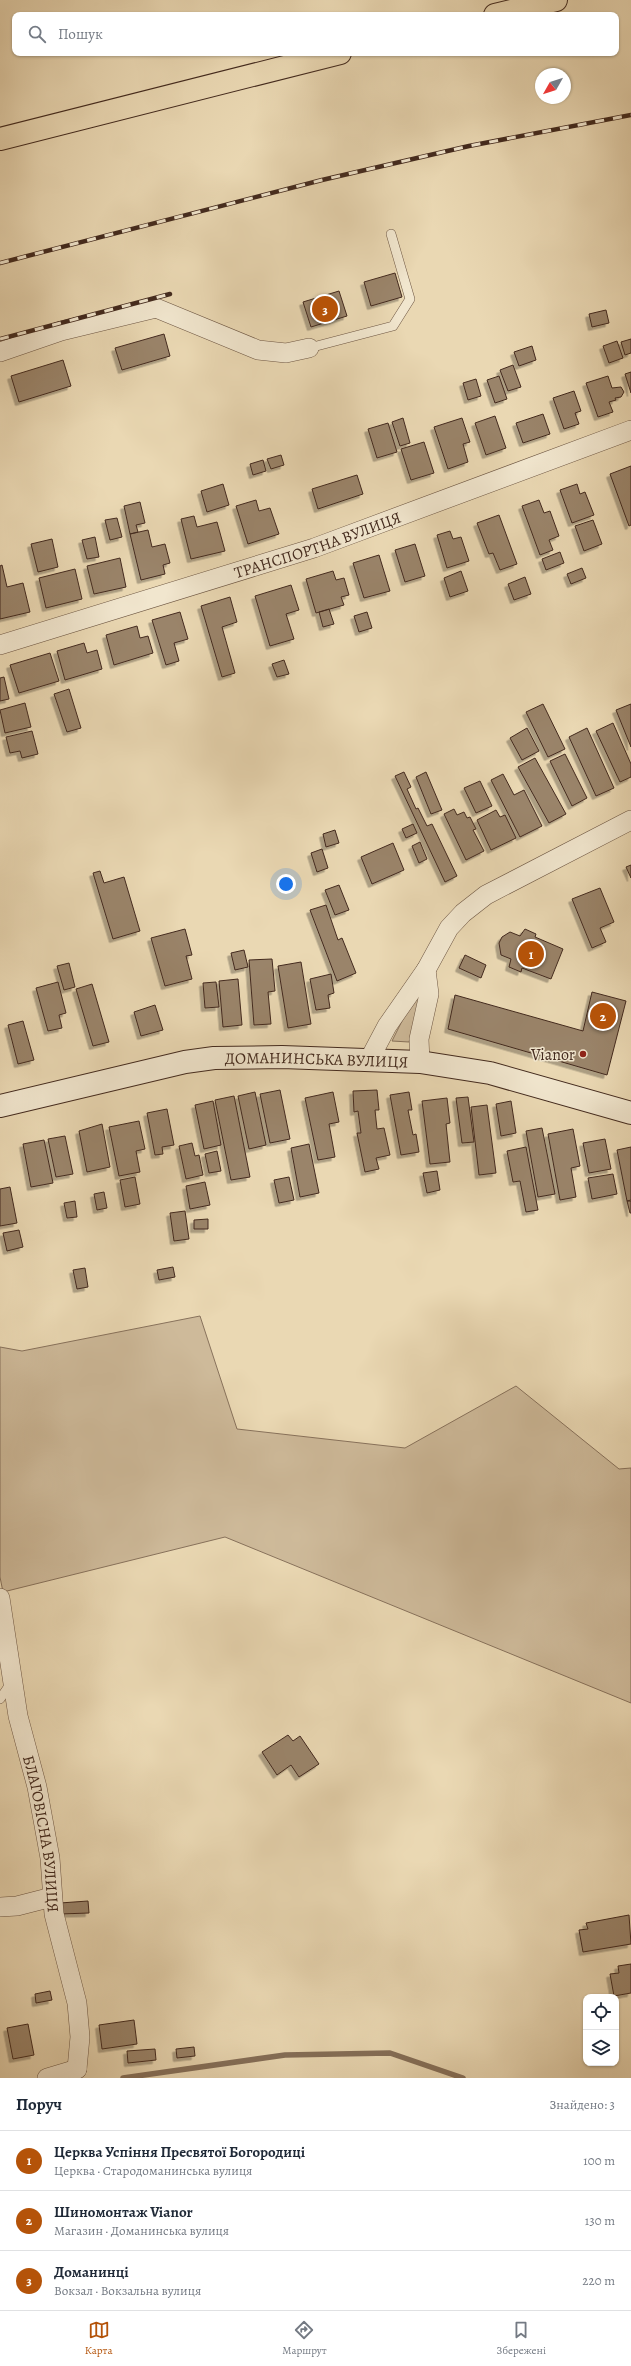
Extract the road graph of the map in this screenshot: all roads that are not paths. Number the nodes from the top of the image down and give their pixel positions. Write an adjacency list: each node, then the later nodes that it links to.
1 (556, 0): 2 (main road)
2 (507, 12)
3 (328, 56): 4 (main road)
4 (0, 139)
5 (391, 234): 6 (lane)
6 (309, 348): 7 (street)
7 (0, 352)
8 (631, 430): 9 (street, ТРАНСПОРТНА ВУЛИЦЯ)
9 (0, 645)
10 (631, 820): 11 (street)
11 (426, 970): 12 (street); 13 (street)
12 (369, 1060): 13 (main road, ДОМАНИНСЬКА ВУЛИЦЯ); 14 (main road, ДОМАНИНСЬКА ВУЛИЦЯ)
13 (420, 1062): 15 (main road, ДОМАНИНСЬКА ВУЛИЦЯ)
14 (0, 1106)
15 (631, 1113)
16 (0, 1598): 17 (street, БЛАГОВІСНА ВУЛИЦЯ)
17 (12, 1682): 18 (lane); 19 (street, БЛАГОВІСНА ВУЛИЦЯ)
18 (0, 1698)
19 (52, 1897): 20 (street); 21 (street, БЛАГОВІСНА ВУЛИЦЯ)
20 (0, 1907)
21 (82, 2073): 22 (street)
22 (47, 2078)

